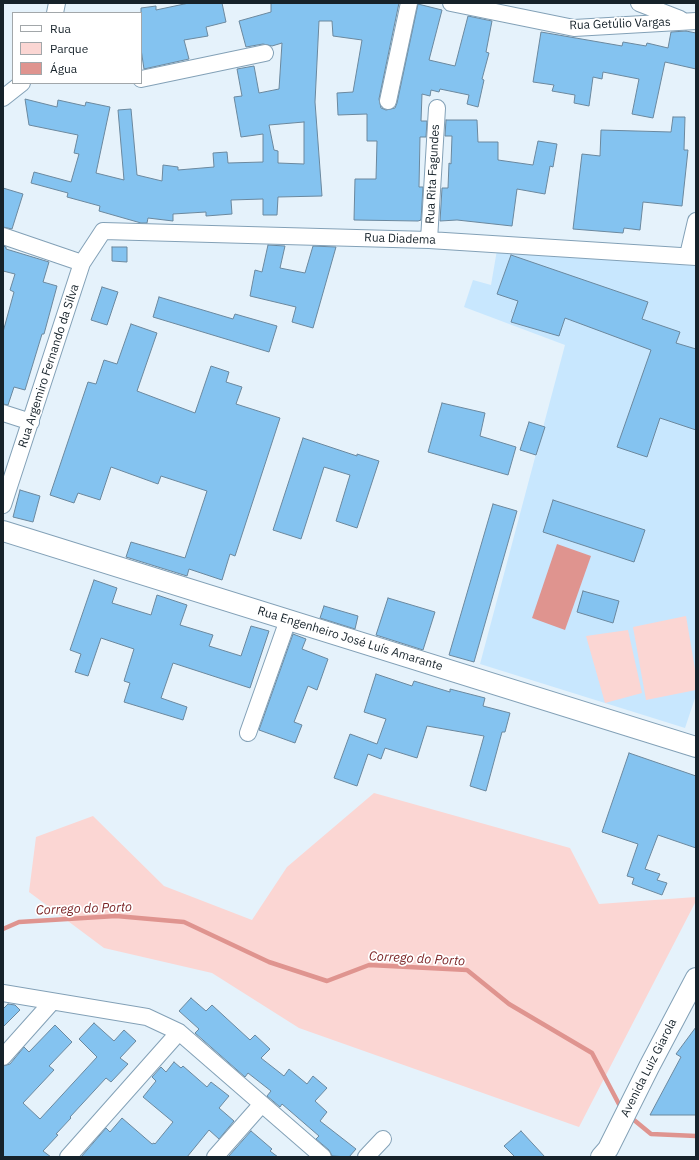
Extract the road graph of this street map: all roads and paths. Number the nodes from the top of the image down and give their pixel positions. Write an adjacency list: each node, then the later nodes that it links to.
1 (409, 3): 9 (street)
2 (451, 3): 4 (street, Rua Getúlio Vargas)
3 (639, 3): 4 (street)
4 (691, 21)
5 (265, 53): 6 (street)
6 (142, 79)
7 (21, 84): 8 (street)
8 (3, 98)
9 (388, 102)
10 (437, 108): 14 (street, Rua Rita Fagundes)
11 (696, 221): 15 (street)
12 (103, 231): 14 (street, Rua Diadema); 16 (street, Rua Argemiro Fernando da Silva)
13 (3, 236): 16 (street)
14 (429, 240): 15 (street, Rua Diadema)
15 (692, 256)
16 (82, 263): 18 (street, Rua Argemiro Fernando da Silva)
17 (3, 413): 18 (street)
18 (31, 422): 19 (street, Rua Argemiro Fernando da Silva)
19 (3, 505)
20 (3, 531): 21 (street, Rua Engenheiro José Luís Amarante)
21 (288, 620): 22 (street); 23 (street, Rua Engenheiro José Luís Amarante)
22 (248, 733)
23 (696, 747)
24 (696, 978): 35 (street, Avenida Luiz Giarola)
25 (3, 993): 26 (street)
26 (52, 1002): 27 (street); 28 (street)
27 (179, 1032): 29 (street); 31 (street)
28 (3, 1057)
29 (261, 1105): 32 (street); 33 (street)
30 (383, 1139): 34 (street)
31 (68, 1157)
32 (215, 1157)
33 (323, 1157)
34 (366, 1157)
35 (601, 1157)

